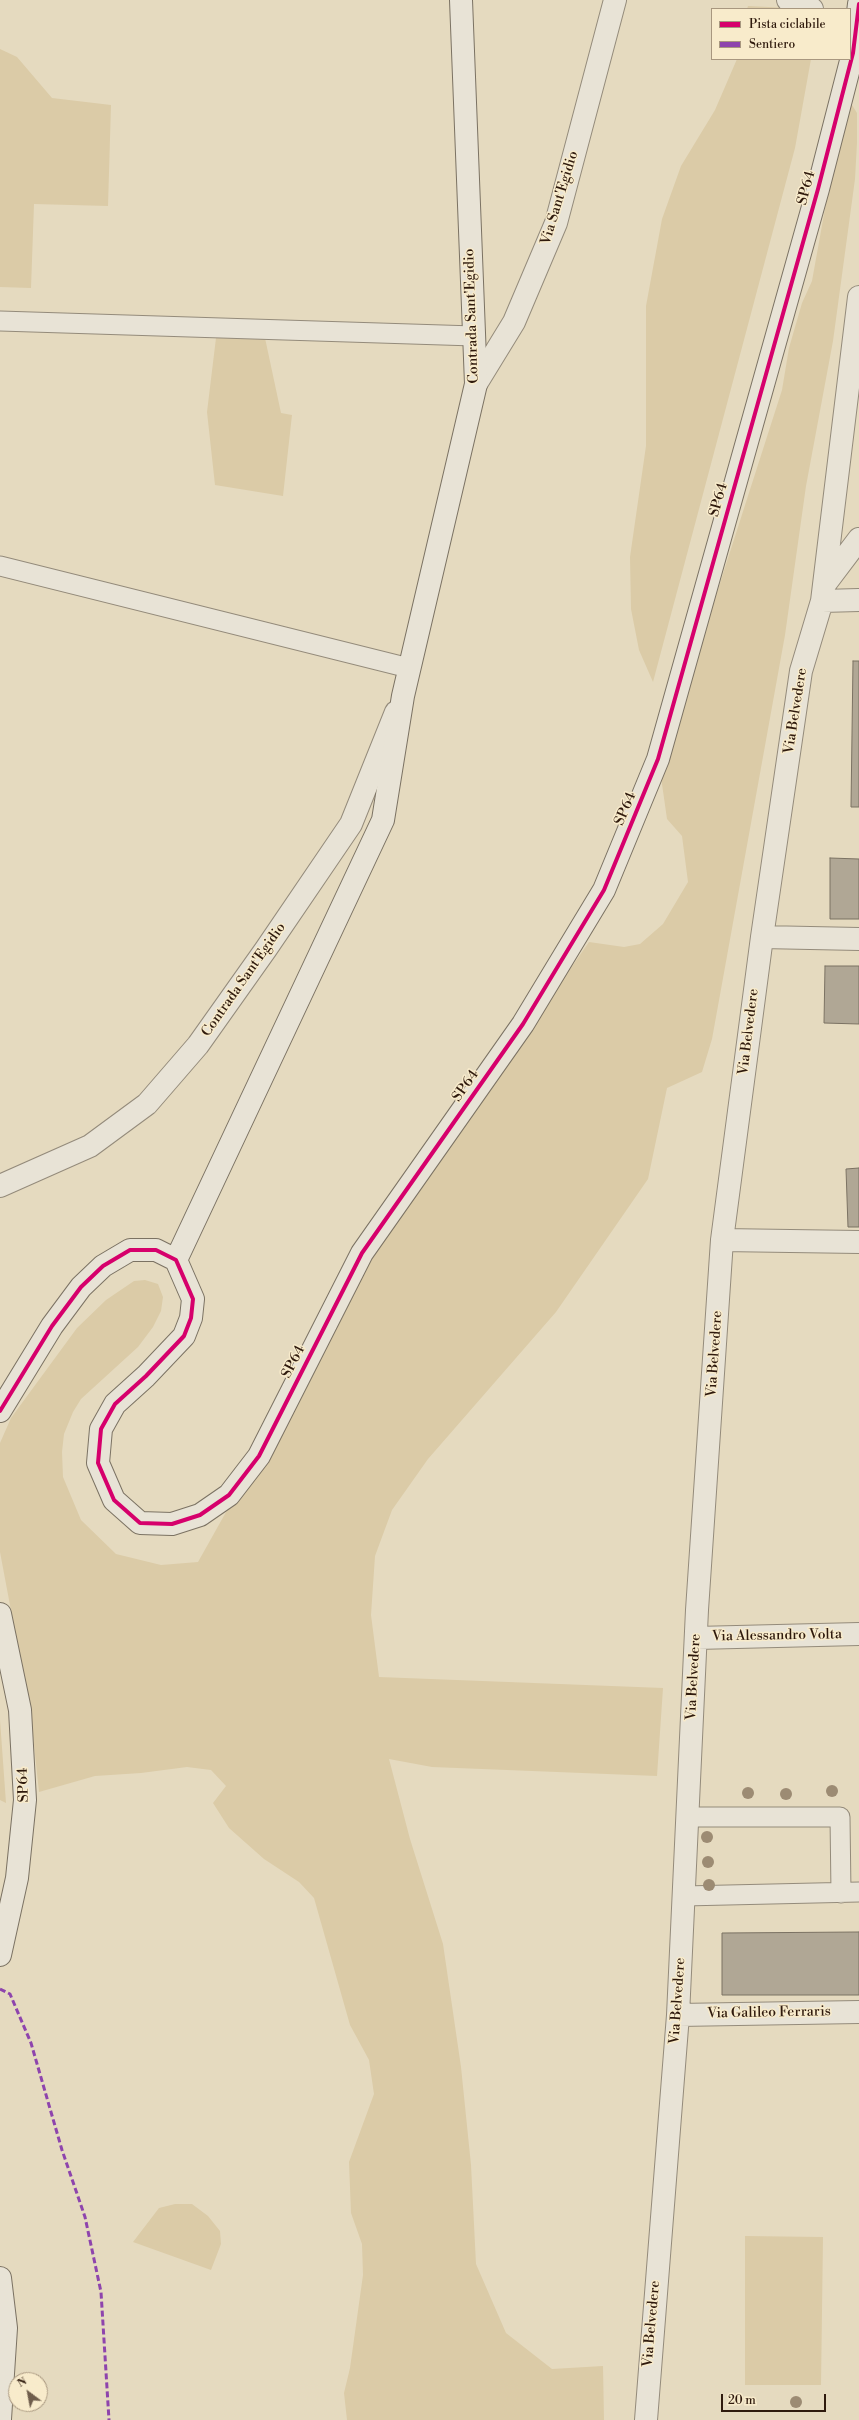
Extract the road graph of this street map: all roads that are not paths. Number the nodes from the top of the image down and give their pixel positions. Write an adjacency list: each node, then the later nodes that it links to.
1 (461, 0): 9 (street, Contrada Sant'Egidio)
2 (615, 0): 10 (street, Via Sant'Egidio)
3 (788, 0): 4 (street)
4 (809, 8)
5 (855, 16): 6 (street, SP64)
6 (856, 57): 22 (street, SP64)
7 (859, 296): 13 (street, Via Belvedere)
8 (0, 321): 9 (lane)
9 (474, 336): 10 (street, Contrada Sant'Egidio)
10 (476, 384): 15 (street, Contrada Sant'Egidio)
11 (859, 539): 13 (street)
12 (0, 566): 15 (lane)
13 (823, 593): 14 (street); 17 (street, Via Belvedere)
14 (859, 600)
15 (409, 668): 16 (street, Contrada Sant'Egidio)
16 (403, 696): 19 (street, Contrada Sant'Egidio); 22 (street, Contrada Sant'Egidio)
17 (762, 938): 18 (street); 20 (street, Via Belvedere)
18 (859, 939)
19 (0, 1186)
20 (722, 1240): 21 (street); 26 (street, Via Belvedere)
21 (859, 1242)
22 (176, 1260): 23 (street)
23 (0, 1411)
24 (0, 1614): 30 (street, SP64)
25 (859, 1634): 26 (street, Via Alessandro Volta)
26 (696, 1638): 27 (street, Via Belvedere)
27 (687, 1817): 28 (lane); 29 (street, Via Belvedere)
28 (850, 1892): 29 (lane)
29 (684, 1896): 32 (street, Via Belvedere)
30 (0, 1955)
31 (859, 2012): 32 (street, Via Galileo Ferraris)
32 (678, 2015): 35 (street, Via Belvedere)
33 (0, 2278): 34 (street)
34 (0, 2419)
35 (646, 2420)

